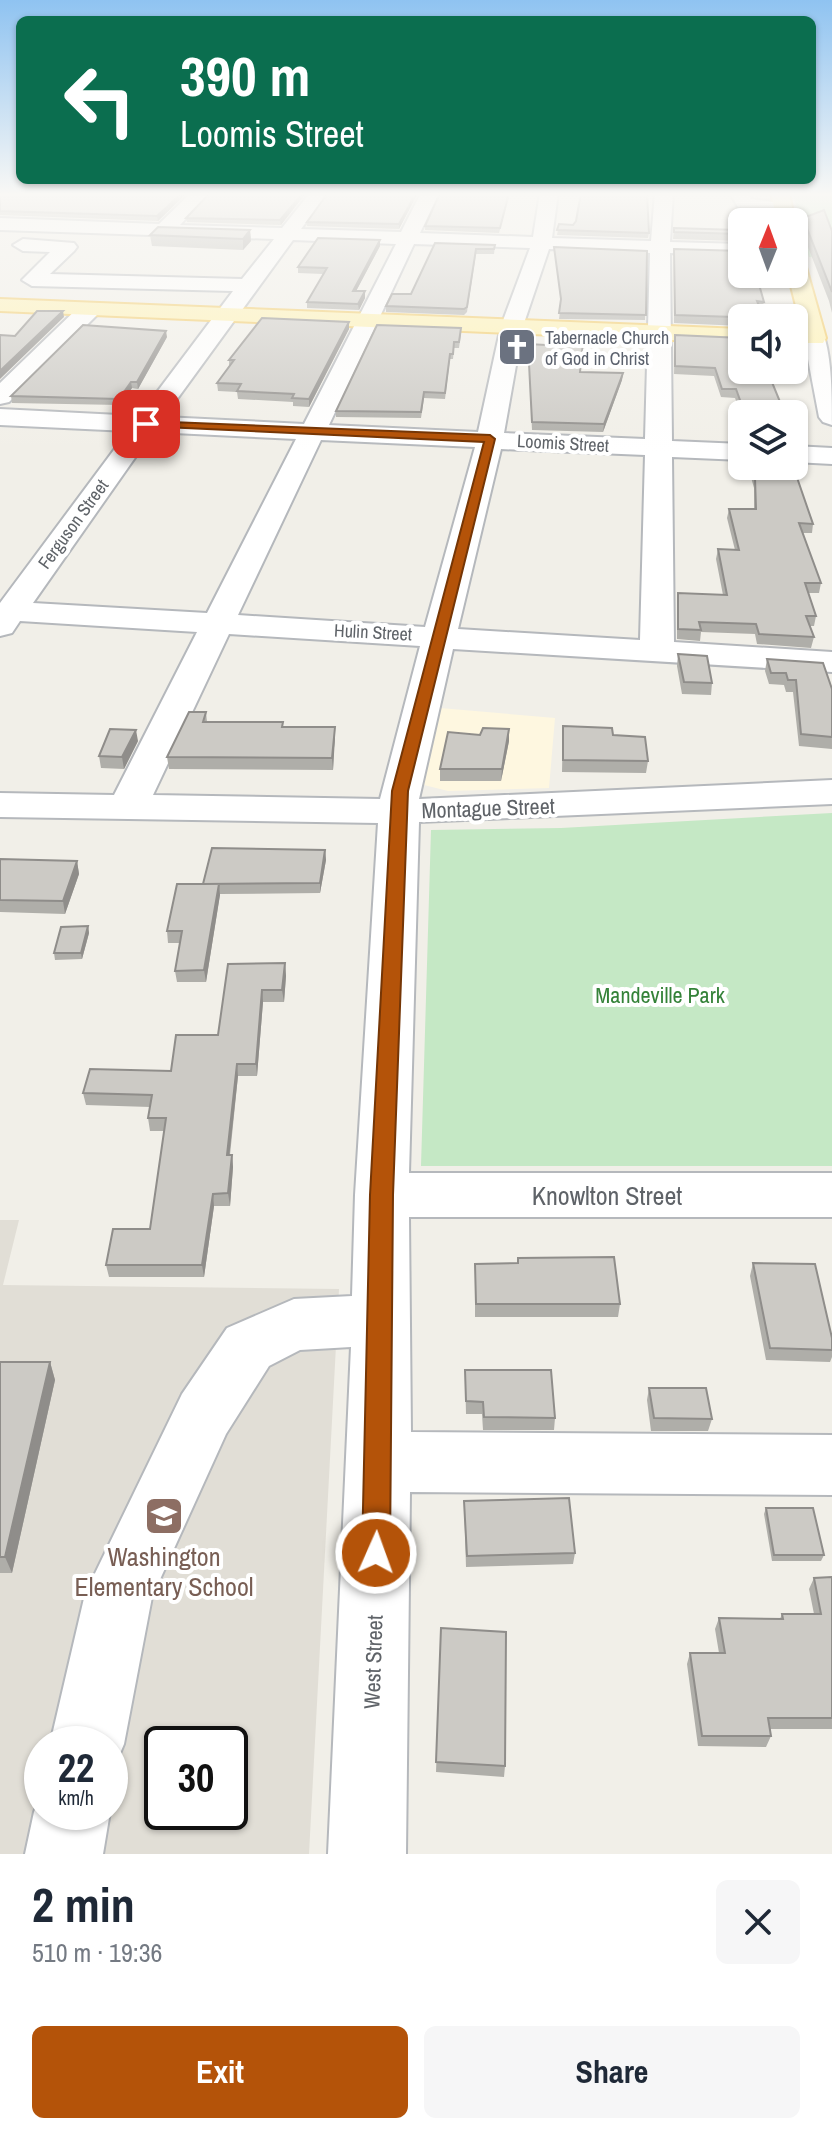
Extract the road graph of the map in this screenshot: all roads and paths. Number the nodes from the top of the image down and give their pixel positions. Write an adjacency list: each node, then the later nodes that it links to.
1 (32, 280): 6 (street)
2 (253, 280): 6 (street, Ferguson Street)
3 (387, 280): 11 (street)
4 (529, 280): 12 (street, West Street)
5 (660, 280): 13 (street)
6 (249, 285): 10 (street, Ferguson Street)
7 (801, 288): 15 (main road)
8 (0, 305): 9 (main road)
9 (90, 309): 10 (main road); 16 (street)
10 (225, 315): 11 (main road); 19 (street, Ferguson Street)
11 (368, 320): 12 (main road); 20 (street)
12 (512, 326): 13 (main road); 21 (street, West Street)
13 (661, 333): 14 (main road); 22 (street)
14 (728, 335)
15 (814, 338): 18 (street)
16 (0, 397)
17 (0, 417): 19 (street, Loomis Street)
18 (832, 417)
19 (146, 424): 20 (street, Loomis Street); 26 (street, Ferguson Street)
20 (312, 431): 21 (street, Loomis Street); 27 (street)
21 (490, 439): 22 (street, Loomis Street); 28 (street, West Street)
22 (657, 448): 23 (street, Loomis Street); 29 (street)
23 (728, 451)
24 (808, 455): 25 (street)
25 (832, 456)
26 (5, 618): 27 (street, Hulin Street)
27 (216, 623): 28 (street, Hulin Street); 33 (street)
28 (440, 636): 29 (street, Hulin Street); 34 (street, West Street)
29 (657, 650): 30 (street, Hulin Street)
30 (832, 662)
31 (832, 792): 34 (street, Montague Street)
32 (0, 805): 33 (street, Montague Street)
33 (127, 808): 34 (street, Montague Street)
34 (398, 811): 35 (street, West Street)
35 (382, 1195): 36 (street, Knowlton Street); 37 (street, West Street)
36 (832, 1195)
37 (380, 1320): 38 (street, West Street); 40 (street)
38 (379, 1462): 39 (street); 43 (street, West Street)
39 (832, 1465)
40 (91, 1726)
41 (69, 1830): 42 (street)
42 (64, 1854)
43 (367, 1854)

